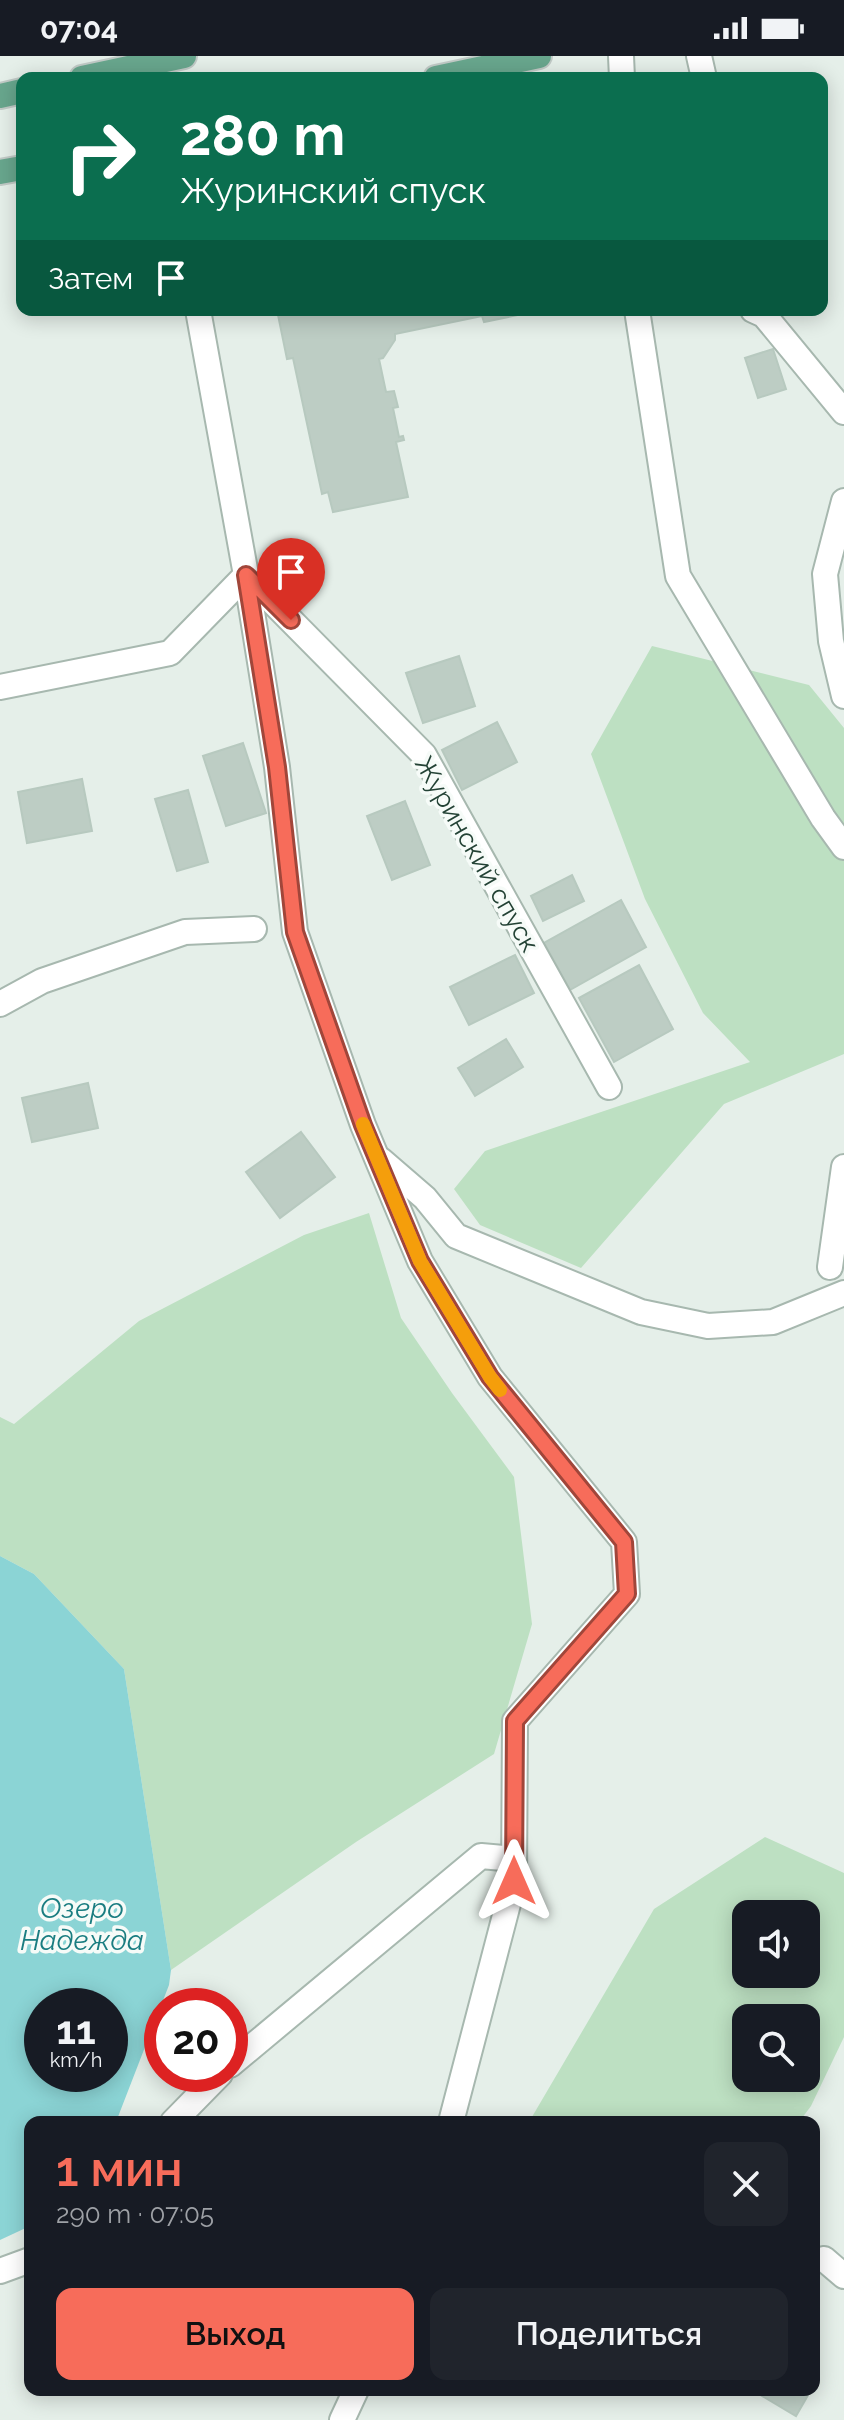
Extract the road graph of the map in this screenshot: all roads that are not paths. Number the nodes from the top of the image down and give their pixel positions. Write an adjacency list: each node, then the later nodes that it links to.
1 (184, 56): 3 (main road)
2 (539, 56): 4 (main road)
3 (110, 72)
4 (464, 72)
5 (199, 316): 10 (street)
6 (638, 316): 13 (street)
7 (765, 316): 8 (street)
8 (844, 412)
9 (844, 501): 12 (street)
10 (246, 575): 11 (street); 16 (street, Журинский спуск); 17 (street)
11 (0, 687)
12 (844, 696)
13 (844, 847)
14 (254, 929): 15 (street)
15 (0, 1004)
16 (609, 1087)
17 (376, 1155): 20 (street); 21 (street)
18 (844, 1167): 19 (street)
19 (830, 1267)
20 (844, 1293)
21 (514, 1859): 22 (street); 25 (street)
22 (248, 2050)
23 (202, 2092): 24 (street)
24 (179, 2116)
25 (453, 2116)
26 (824, 2259): 29 (street)
27 (24, 2262): 28 (street)
28 (0, 2271)
29 (844, 2276)
30 (353, 2396): 31 (street)
31 (342, 2420)

